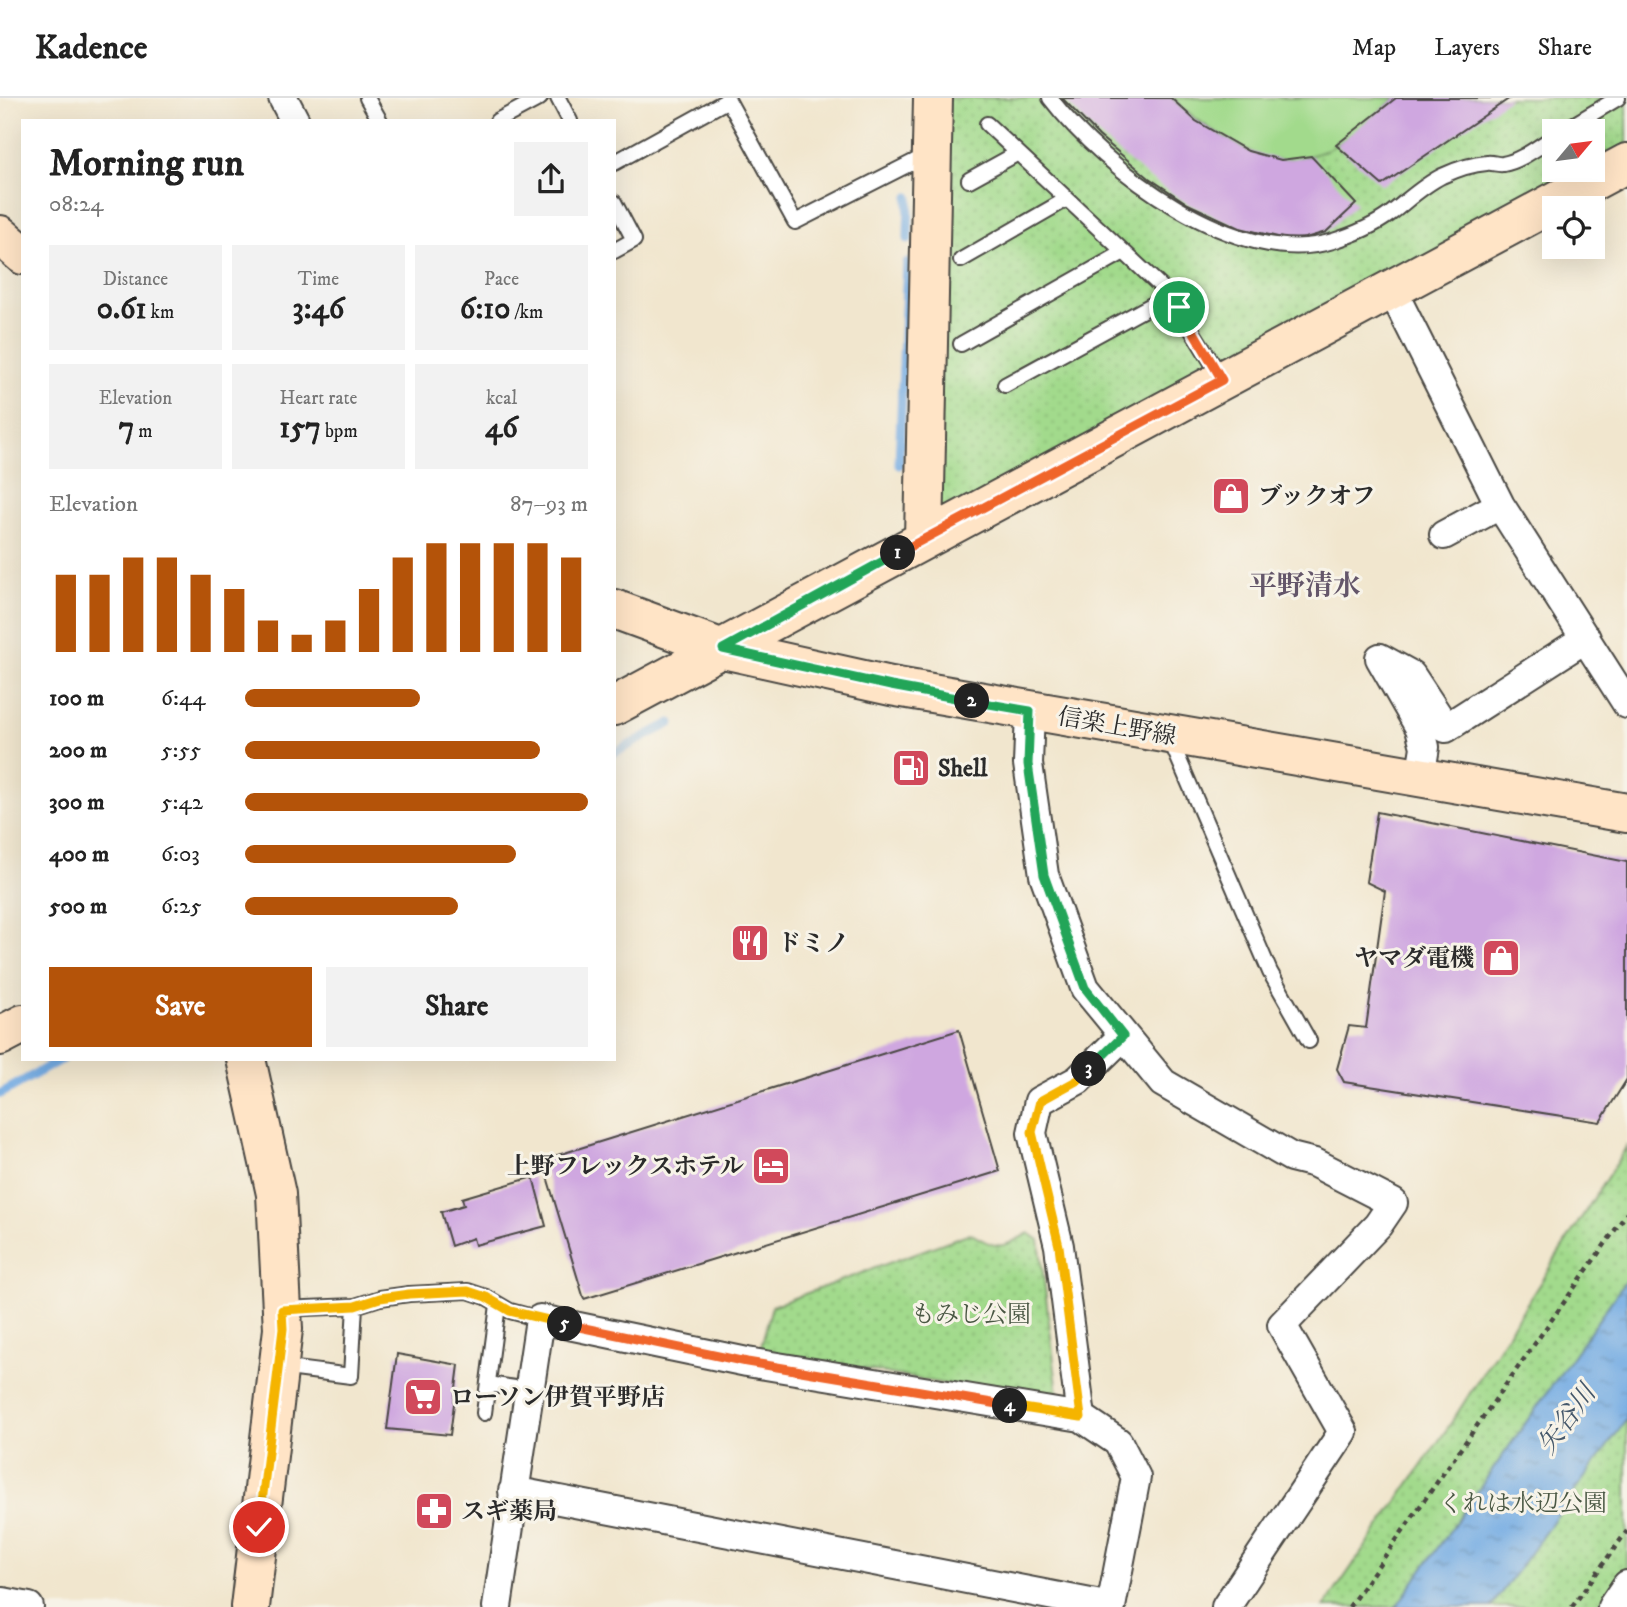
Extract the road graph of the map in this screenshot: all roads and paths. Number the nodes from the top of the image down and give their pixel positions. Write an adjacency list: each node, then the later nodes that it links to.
1 (283, 98): 9 (street)
2 (367, 98): 10 (lane)
3 (540, 98): 11 (lane)
4 (558, 98): 12 (lane)
5 (933, 98): 16 (street)
6 (1050, 98): 15 (lane)
7 (1618, 98): 13 (lane)
8 (728, 99): 16 (lane); 18 (lane)
9 (294, 119)
10 (379, 119)
11 (501, 119)
12 (569, 119)
13 (1583, 119)
14 (987, 124): 17 (lane)
15 (1542, 143)
16 (932, 152): 35 (street)
17 (1018, 153): 20 (lane); 21 (lane)
18 (616, 162)
19 (1627, 163): 28 (street)
20 (969, 180)
21 (1068, 199): 25 (lane); 27 (lane)
22 (616, 206): 24 (lane)
23 (0, 235): 26 (street)
24 (616, 250)
25 (1124, 252): 29 (lane); 30 (lane)
26 (21, 253)
27 (961, 260)
28 (1392, 290): 31 (street); 33 (street)
29 (1170, 295): 31 (lane); 32 (lane)
30 (961, 344)
31 (1222, 380): 35 (street)
32 (1006, 385)
33 (1500, 505): 34 (street); 37 (street)
34 (1444, 535)
35 (924, 539): 38 (street)
36 (616, 610): 38 (street, 信楽上野線)
37 (1586, 638): 39 (street); 43 (street)
38 (723, 649): 40 (street); 41 (street, 信楽上野線)
39 (1627, 704)
40 (616, 705)
41 (1030, 711): 42 (street, 信楽上野線); 45 (street)
42 (1168, 735): 43 (street, 信楽上野線); 46 (lane)
43 (1420, 778): 44 (street, 信楽上野線)
44 (1627, 813)
45 (1123, 1036): 57 (street); 64 (street)
46 (1310, 1041)
47 (246, 1061): 51 (street)
48 (1627, 1213): 65 (path)
49 (498, 1305): 50 (lane); 52 (lane); 54 (lane)
50 (355, 1306): 51 (lane); 53 (lane)
51 (282, 1310): 53 (street)
52 (540, 1319): 55 (street); 57 (street)
53 (279, 1367): 61 (street)
54 (488, 1384): 55 (lane); 56 (lane)
55 (529, 1390): 58 (street)
56 (484, 1413)
57 (1081, 1417): 63 (street)
58 (513, 1491): 62 (street); 63 (street)
59 (1627, 1531): 66 (path)
60 (1627, 1585): 67 (street)
61 (250, 1607)
62 (497, 1607)
63 (1111, 1607)
64 (1226, 1607)
65 (1349, 1607)
66 (1572, 1607)
67 (1612, 1607)

